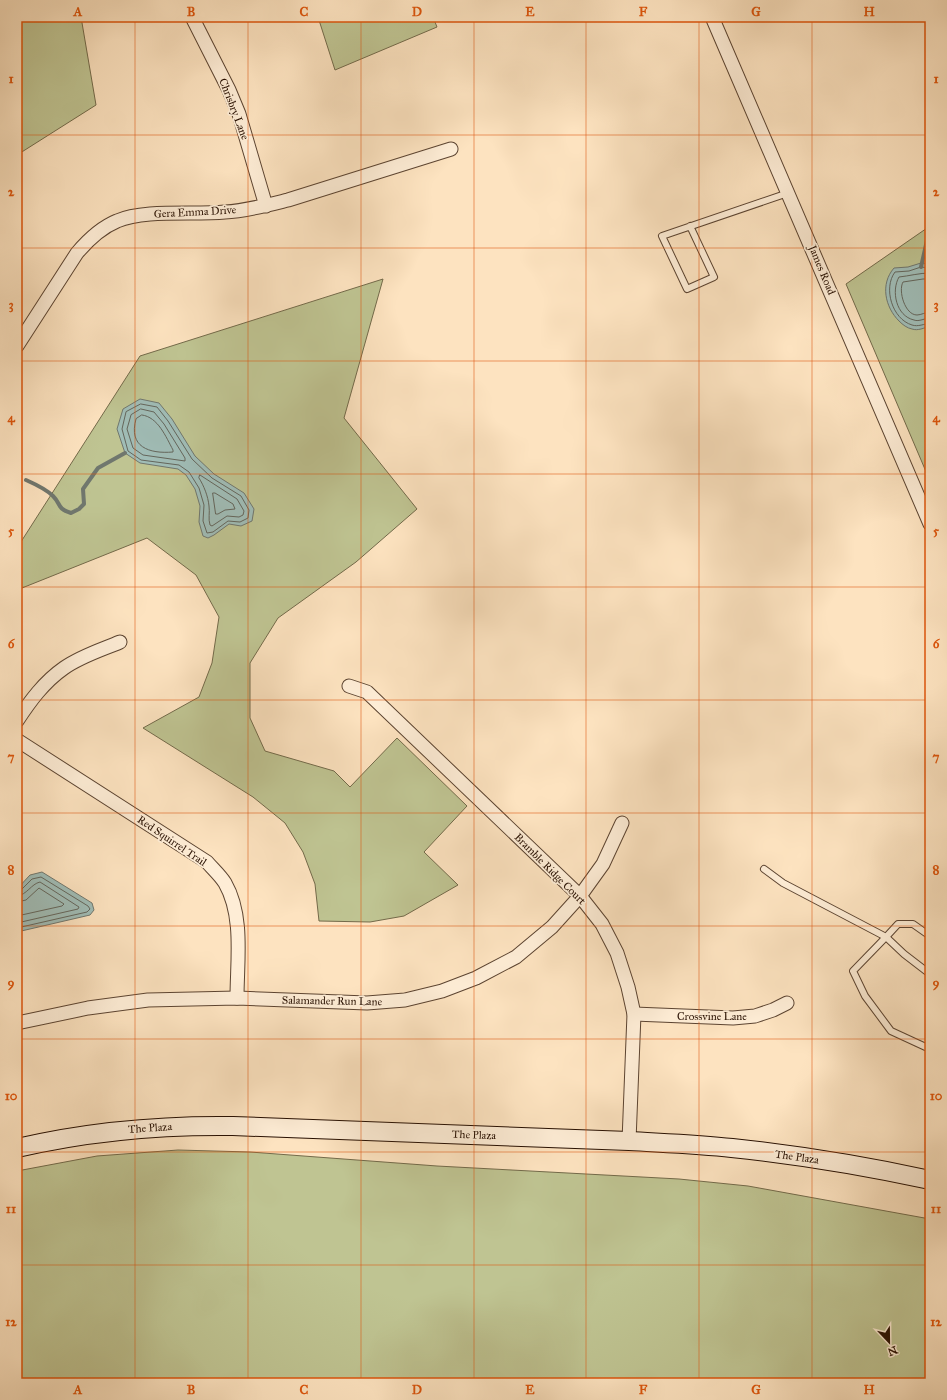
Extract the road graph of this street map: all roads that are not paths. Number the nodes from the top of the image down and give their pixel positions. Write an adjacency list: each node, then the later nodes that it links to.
1 (192, 17): 5 (street, Chrisbry Lane)
2 (712, 17): 4 (street, James Road)
3 (451, 149): 5 (street, Gera Emma Drive)
4 (788, 193): 6 (lane); 8 (street, James Road)
5 (266, 206): 7 (street, Gera Emma Drive)
6 (690, 226): 6 (lane)
7 (17, 346)
8 (929, 518)
9 (120, 642): 11 (street)
10 (349, 686): 15 (street, Bramble Ridge Court)
11 (17, 721)
12 (17, 740): 19 (street, Red Squirrel Trail)
13 (622, 823): 15 (street, Salamander Run Lane)
14 (764, 869): 17 (lane)
15 (580, 896): 19 (street, Salamander Run Lane); 21 (street, Bramble Ridge Court)
16 (930, 936): 17 (lane)
17 (886, 937): 18 (lane); 23 (lane)
18 (930, 974)
19 (237, 998): 22 (street, Salamander Run Lane)
20 (787, 1003): 21 (street, Crossvine Lane)
21 (634, 1014): 24 (street, Bramble Ridge Court)
22 (17, 1023)
23 (930, 1049)
24 (629, 1141): 25 (street, The Plaza); 26 (street, The Plaza)
25 (17, 1148)
26 (930, 1180)

